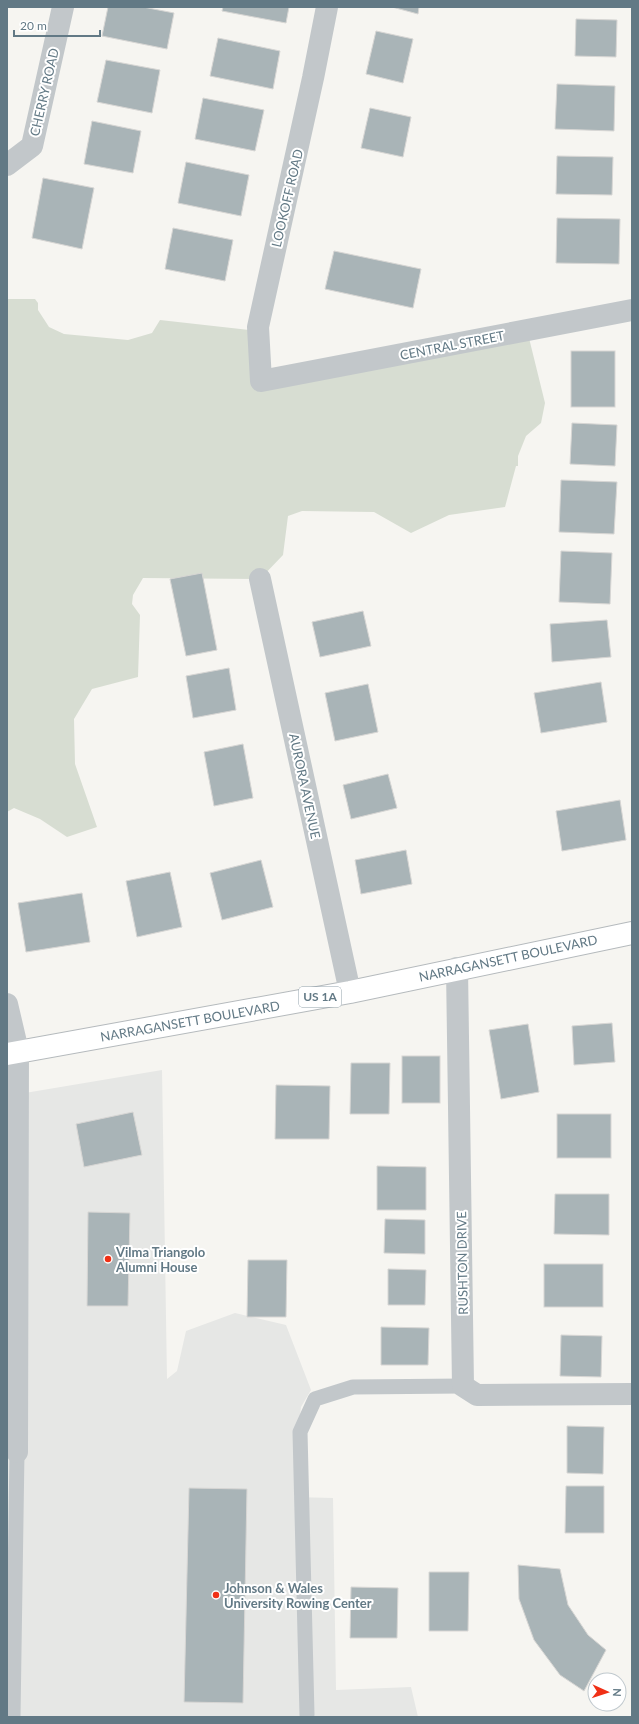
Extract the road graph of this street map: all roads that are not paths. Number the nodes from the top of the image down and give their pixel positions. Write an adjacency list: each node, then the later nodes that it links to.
1 (63, 7): 3 (street, CHERRY ROAD)
2 (327, 7): 5 (street, LOOKOFF ROAD)
3 (7, 165)
4 (632, 310): 5 (street, CENTRAL STREET)
5 (271, 379)
6 (260, 579): 9 (street, AURORA AVENUE)
7 (632, 933): 8 (main road, NARRAGANSETT BOULEVARD / US 1A)
8 (458, 968): 9 (main road, NARRAGANSETT BOULEVARD / US 1A); 12 (street, RUSHTON DRIVE)
9 (350, 992): 11 (main road, NARRAGANSETT BOULEVARD / US 1A)
10 (7, 1004): 11 (street)
11 (12, 1053): 14 (street)
12 (464, 1386): 13 (street); 15 (lane)
13 (632, 1394)
14 (17, 1452): 16 (lane)
15 (305, 1716)
16 (13, 1717)

